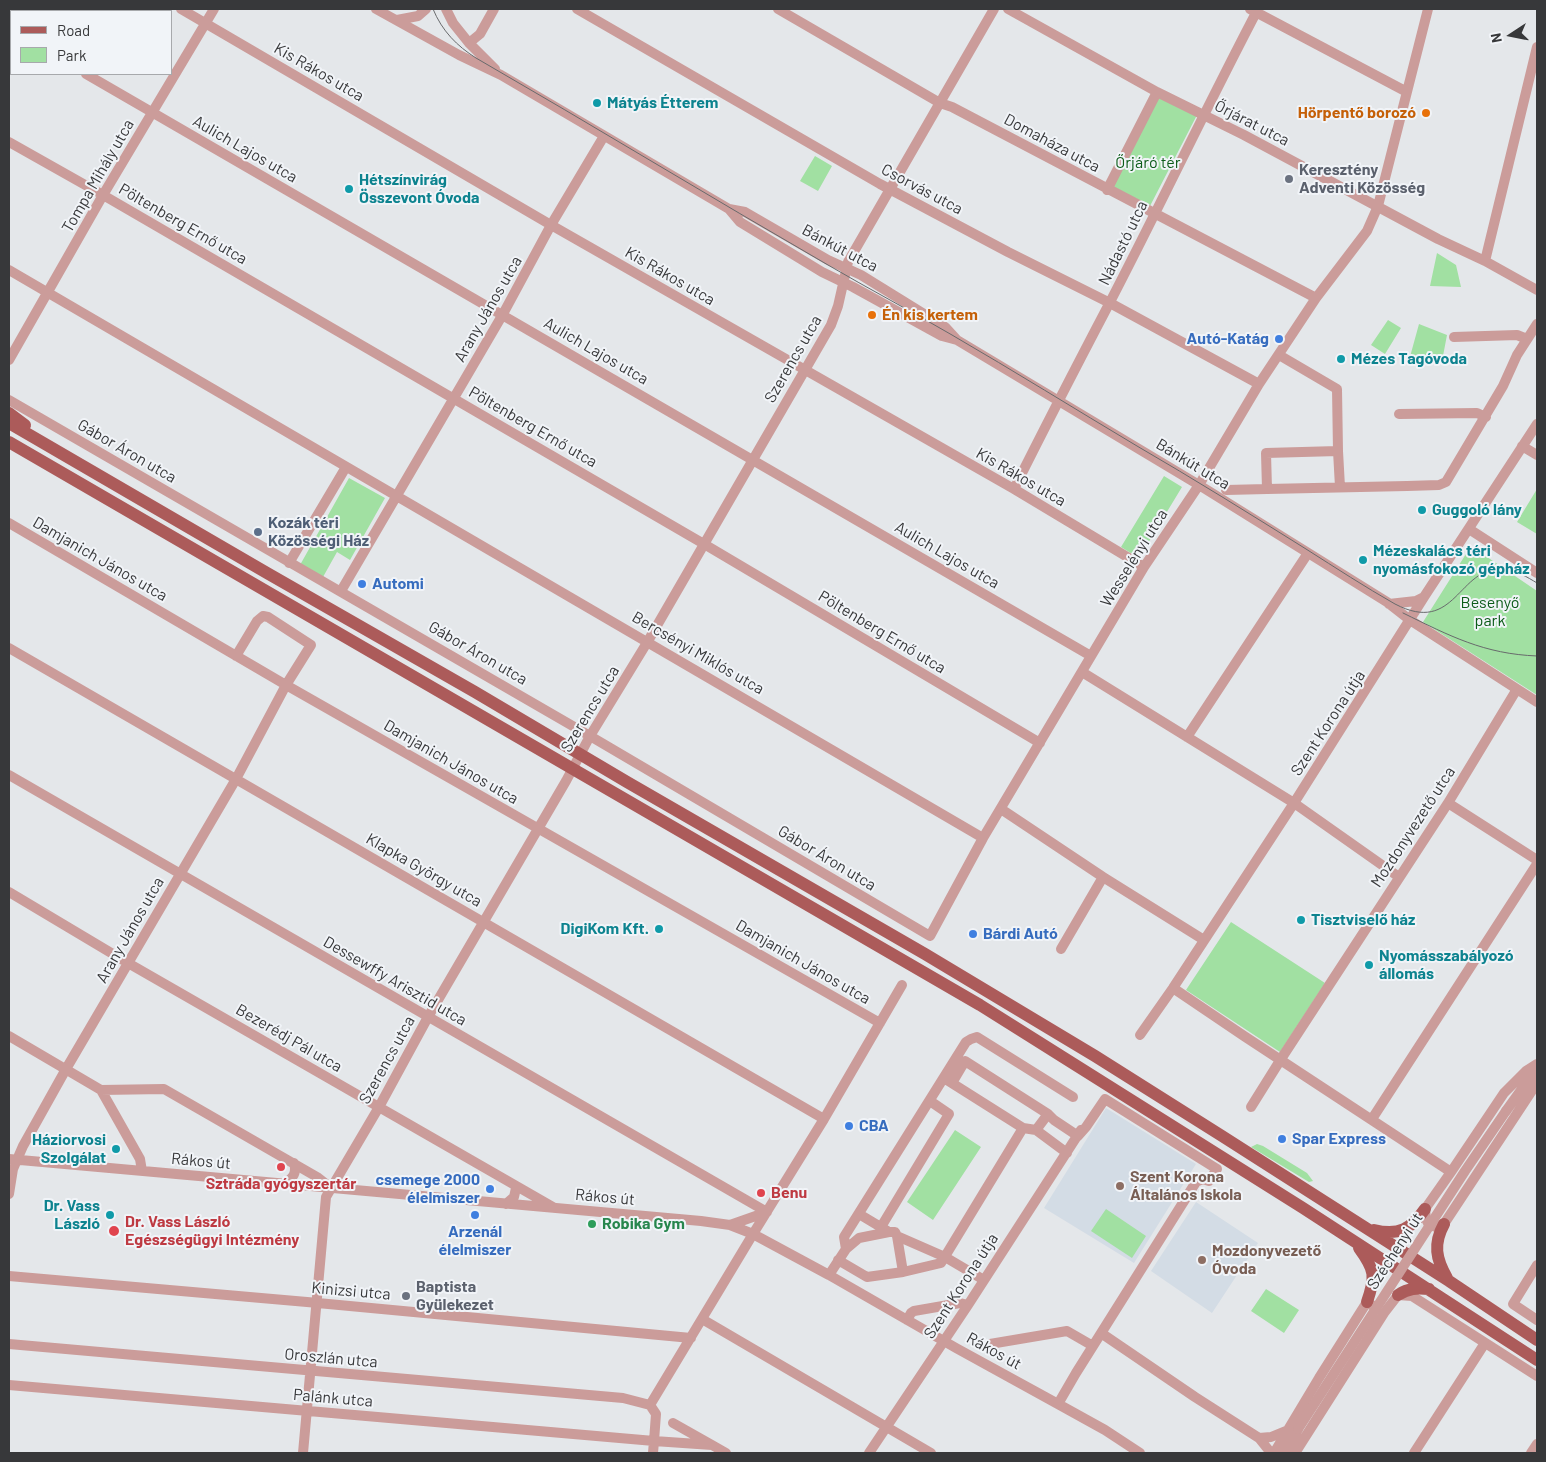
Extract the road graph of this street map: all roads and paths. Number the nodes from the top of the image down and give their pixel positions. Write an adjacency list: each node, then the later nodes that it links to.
1 (181, 9): 17 (street, Kis Rákos utca)
2 (214, 9): 17 (street, Tompa Mihály utca)
3 (376, 9): 15 (street, Bánkút utca)
4 (394, 9): 15 (street)
5 (426, 9): 15 (street)
6 (446, 9): 16 (street, Bánkút utca)
7 (450, 9): 16 (street)
8 (494, 9): 18 (street)
9 (577, 9): 29 (street, Csorvás utca)
10 (778, 9): 24 (street, Domaháza utca)
11 (994, 9): 24 (street, Szerencs utca)
12 (1008, 9): 22 (street, Őrjárat utca)
13 (1428, 9): 23 (street, Wesselényi utca)
14 (1255, 10): 23 (street); 26 (street, Nádastó utca)
15 (397, 20): 21 (street, Bánkút utca)
16 (453, 23): 18 (street, Bánkút utca)
17 (206, 24): 25 (street, Tompa Mihály utca); 35 (street, Kis Rákos utca)
18 (469, 43): 21 (street, Bánkút utca)
19 (1537, 47): 36 (street)
20 (88, 75): 25 (street, Aulich Lajos utca)
21 (501, 75): 27 (street, Bánkút utca)
22 (1157, 92): 26 (street, Őrjárat utca); 30 (street)
23 (1407, 92): 32 (street, Wesselényi utca)
24 (940, 103): 29 (street, Szerencs utca); 30 (street, Domaháza utca)
25 (153, 112): 31 (street, Tompa Mihály utca); 44 (street, Aulich Lajos utca)
26 (1204, 114): 32 (street, Őrjárat utca); 34 (street, Nádastó utca)
27 (604, 136): 33 (street, Bánkút utca); 35 (street, Arany János utca)
28 (9, 142): 31 (street, Pöltenberg Ernő utca)
29 (891, 190): 37 (street, Szerencs utca); 43 (street, Csorvás utca)
30 (1107, 190): 34 (street, Domaháza utca)
31 (103, 195): 41 (street, Tompa Mihály utca); 53 (street, Pöltenberg Ernő utca)
32 (1378, 206): 36 (street, Őrjárat utca); 42 (street, Wesselényi utca)
33 (729, 209): 37 (street, Bánkút utca); 39 (street, Bánkút utca)
34 (1154, 214): 42 (street, Domaháza utca); 43 (street, Nádastó utca)
35 (551, 226): 44 (street, Arany János utca); 51 (street, Kis Rákos utca)
36 (1485, 261): 40 (street, Őrjárat utca)
37 (846, 268): 39 (street, Szerencs utca); 48 (street, Bánkút utca)
38 (9, 270): 41 (street)
39 (842, 283): 48 (street, Bánkút utca); 51 (street, Szerencs utca)
40 (1537, 290)
41 (48, 292): 50 (street, Tompa Mihály utca); 68 (street)
42 (1316, 298): 49 (street, Wesselényi utca)
43 (1110, 303): 52 (street, Csorvás utca); 55 (street, Nádastó utca)
44 (503, 314): 53 (street, Arany János utca); 67 (street, Aulich Lajos utca)
45 (1537, 324): 47 (street)
46 (1454, 337): 47 (street)
47 (1527, 339): 58 (street)
48 (957, 340): 55 (street, Bánkút utca)
49 (1279, 355): 52 (street, Wesselényi utca); 64 (street)
50 (9, 360)
51 (804, 370): 67 (street, Szerencs utca); 72 (street, Kis Rákos utca)
52 (1259, 384): 70 (street, Wesselényi utca)
53 (454, 398): 75 (street, Arany János utca); 78 (street, Pöltenberg Ernő utca)
54 (9, 400): 80 (street, Gábor Áron utca)
55 (1058, 401): 70 (street, Bánkút utca); 72 (street, Nádastó utca)
56 (9, 413): 66 (main road)
57 (1399, 414): 58 (street)
58 (1486, 417): 71 (street)
59 (9, 423): 66 (main road)
60 (1537, 424): 62 (street, Szent Korona útja)
61 (9, 442): 69 (main road)
62 (1522, 446): 65 (street); 77 (street, Szent Korona útja)
63 (9, 449): 69 (main road)
64 (1338, 451): 71 (street); 73 (street)
65 (1537, 455)
66 (67, 457): 98 (main road)
67 (753, 459): 78 (street, Szerencs utca); 90 (street, Aulich Lajos utca)
68 (346, 467): 75 (street, Bercsényi Miklós utca); 80 (street)
69 (58, 470): 99 (main road)
70 (1199, 484): 79 (street, Bánkút utca); 81 (street, Wesselényi utca)
71 (1340, 487): 73 (street)
72 (1014, 489): 81 (street, Kis Rákos utca)
73 (1267, 489): 74 (street)
74 (1226, 490)
75 (397, 496): 83 (street, Arany János utca); 87 (street, Bercsényi Miklós utca)
76 (9, 523): 89 (street, Damjanich János utca)
77 (1468, 529): 82 (street); 84 (street, Szent Korona útja)
78 (704, 544): 87 (street, Szerencs utca); 97 (street, Pöltenberg Ernő utca)
79 (1308, 553): 85 (street, Bánkút utca); 96 (street)
80 (289, 563): 83 (street, Gábor Áron utca)
81 (1144, 567): 90 (street, Wesselényi utca)
82 (1537, 573)
83 (341, 591): 95 (street, Gábor Áron utca)
84 (1424, 597): 85 (street); 86 (street, Szent Korona útja)
85 (1389, 604): 86 (street, Bánkút utca)
86 (1410, 620): 93 (street, Bánkút utca); 102 (street, Szent Korona útja)
87 (648, 641): 95 (street, Szerencs utca); 106 (street, Bercsényi Miklós utca)
88 (9, 648): 101 (street, Klapka György utca)
89 (236, 656): 92 (street, Damjanich János utca); 92 (street, Arany János utca)
90 (1091, 656): 91 (street, Wesselényi utca)
91 (1082, 672): 96 (street); 97 (street, Wesselényi utca)
92 (286, 685): 101 (street, Arany János utca); 105 (street, Damjanich János utca)
93 (1517, 689): 94 (street, Bánkút utca); 103 (street, Mozdonyvezető utca)
94 (1537, 702)
95 (590, 736): 98 (street, Szerencs utca); 114 (street, Gábor Áron utca)
96 (1187, 737): 102 (street)
97 (1040, 743): 104 (street, Wesselényi utca)
98 (580, 753): 99 (street, Szerencs utca); 159 (main road)
99 (572, 769): 105 (street, Szerencs utca); 162 (main road)
100 (9, 775): 109 (street, Dessewffy Arisztid utca)
101 (236, 779): 109 (street, Arany János utca); 113 (street, Klapka György utca)
102 (1294, 803): 111 (street); 115 (street, Szent Korona útja)
103 (1448, 803): 107 (street); 111 (street, Mozdonyvezető utca)
104 (1001, 809): 106 (street, Wesselényi utca); 110 (street)
105 (538, 829): 113 (street, Szerencs utca); 121 (street, Damjanich János utca)
106 (983, 838): 114 (street, Wesselényi utca)
107 (1537, 860)
108 (1537, 864): 137 (street)
109 (180, 874): 117 (street, Arany János utca); 120 (street, Dessewffy Arisztid utca)
110 (1103, 877): 115 (street); 116 (street)
111 (1399, 877): 124 (street, Mozdonyvezető utca)
112 (9, 892): 117 (street, Bezerédj Pál utca)
113 (483, 922): 120 (street, Szerencs utca); 136 (street, Klapka György utca)
114 (930, 936)
115 (1204, 940): 119 (street, Szent Korona útja)
116 (1061, 950)
117 (128, 963): 127 (street, Arany János utca); 133 (street, Bezerédj Pál utca)
118 (902, 985): 121 (street)
119 (1174, 988): 122 (street, Szent Korona útja); 124 (street)
120 (428, 1017): 133 (street, Szerencs utca); 155 (street, Dessewffy Arisztid utca)
121 (880, 1023): 136 (street)
122 (1140, 1035)
123 (9, 1036): 127 (street)
124 (1280, 1059): 134 (street, Mozdonyvezető utca); 137 (street)
125 (1537, 1064): 145 (street)
126 (1537, 1068): 198 (street, Széchenyi út, bridge)
127 (66, 1069): 130 (street); 142 (street, Arany János utca)
128 (948, 1080): 131 (street); 132 (street); 135 (street); 138 (street)
129 (1537, 1083): 157 (street)
130 (101, 1090): 143 (street); 144 (street)
131 (1073, 1096)
132 (930, 1101): 156 (street); 160 (street)
133 (379, 1107): 147 (street, Bezerédj Pál utca); 148 (street, Szerencs utca)
134 (1251, 1107)
135 (1051, 1117): 139 (street); 140 (street)
136 (824, 1119): 155 (street)
137 (1372, 1119): 145 (street)
138 (1023, 1128): 139 (street); 164 (street, Szent Korona útja)
139 (1036, 1130): 141 (street)
140 (1078, 1136): 141 (street, Szent Korona útja); 181 (street, Szent Korona útja)
141 (1067, 1153): 170 (street, Szent Korona útja)
142 (13, 1160): 144 (street, Rákos út); 150 (street, Arany János utca)
143 (294, 1163): 146 (street); 148 (street)
144 (142, 1171): 146 (street, Rákos út)
145 (1450, 1172): 154 (street)
146 (285, 1184): 148 (street, Rákos út)
147 (516, 1186): 149 (street, Bezerédj Pál utca); 151 (street); 152 (street)
148 (331, 1188): 151 (street, Rákos út); 175 (street, Szerencs utca)
149 (528, 1191): 152 (street); 153 (street, Bezerédj Pál utca)
150 (9, 1194)
151 (506, 1204): 152 (street, Rákos út)
152 (523, 1205): 153 (street, Rákos út)
153 (555, 1208): 158 (street, Rákos út)
154 (1426, 1210): 157 (street); 159 (main road)
155 (767, 1212): 158 (street); 161 (street)
156 (859, 1214): 160 (street); 163 (street)
157 (1444, 1224): 171 (main road)
158 (730, 1225): 161 (street, Rákos út)
159 (1369, 1229): 171 (main road)
160 (889, 1232): 163 (street); 164 (street); 167 (street)
161 (753, 1234): 168 (street, Rákos út); 178 (street)
162 (1355, 1242): 172 (main road); 174 (main road)
163 (846, 1249): 165 (street)
164 (945, 1257): 167 (street); 170 (street)
165 (838, 1260): 167 (street); 168 (street)
166 (1537, 1265): 180 (street)
167 (903, 1272)
168 (830, 1275): 179 (street, Rákos út)
169 (9, 1276): 175 (street, Kinizsi utca)
170 (984, 1280): 176 (street, Szent Korona útja)
171 (1449, 1281): 183 (main road)
172 (1430, 1290): 173 (main road); 189 (main road)
173 (1398, 1295): 177 (street); 185 (street)
174 (1367, 1302): 177 (street); 198 (street)
175 (316, 1303): 182 (street, Kinizsi utca); 190 (street, Szerencs utca)
176 (968, 1305): 179 (street); 184 (street, Szent Korona útja)
177 (1384, 1313): 211 (street)
178 (702, 1319): 182 (street); 197 (street)
179 (907, 1320): 184 (street, Rákos út)
180 (1537, 1320)
181 (1100, 1333): 188 (street); 199 (street)
182 (691, 1338): 194 (street)
183 (1537, 1340)
184 (944, 1341): 193 (street, Rákos út); 197 (street, Szent Korona útja)
185 (1485, 1343): 191 (street); 212 (street)
186 (9, 1344): 190 (street, Oroszlán utca)
187 (990, 1344): 188 (street)
188 (1093, 1346): 193 (street)
189 (1537, 1360)
190 (310, 1371): 194 (street, Oroszlán utca); 195 (street, Szerencs utca)
191 (1537, 1376)
192 (9, 1385): 195 (street, Palánk utca)
193 (1058, 1404): 208 (street, Rákos út)
194 (650, 1405): 200 (street)
195 (306, 1411): 200 (street, Palánk utca); 203 (street, Szerencs utca)
196 (673, 1423): 202 (street)
197 (886, 1428): 206 (street, Szent Korona útja); 207 (street)
198 (1293, 1429): 199 (street); 209 (street); 210 (street, Széchenyi út)
199 (1259, 1438): 209 (street)
200 (654, 1441): 202 (street, Palánk utca); 204 (street)
201 (1537, 1444): 213 (street)
202 (712, 1445): 205 (street)
203 (302, 1453)
204 (653, 1453)
205 (726, 1453)
206 (869, 1453)
207 (930, 1453)
208 (1140, 1453)
209 (1273, 1453)
210 (1285, 1453)
211 (1295, 1453)
212 (1414, 1453)
213 (1532, 1453)

